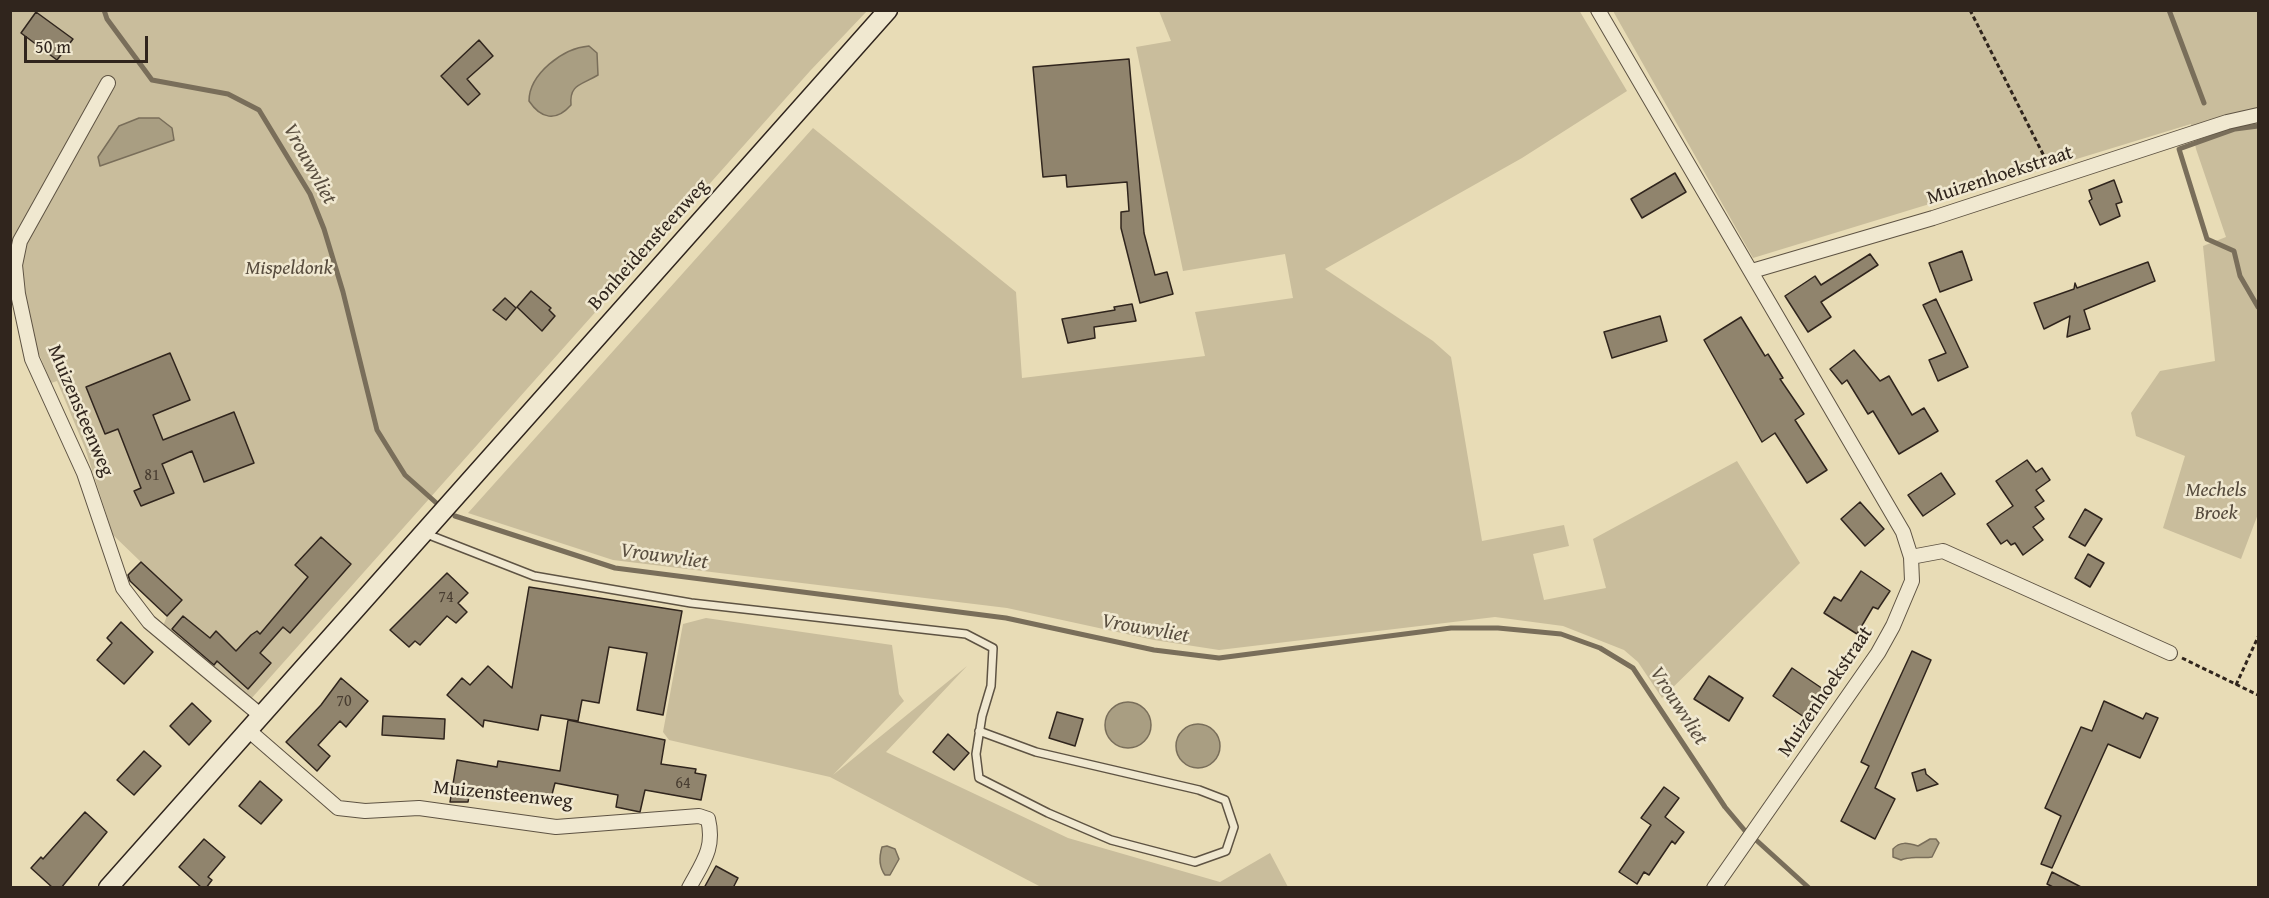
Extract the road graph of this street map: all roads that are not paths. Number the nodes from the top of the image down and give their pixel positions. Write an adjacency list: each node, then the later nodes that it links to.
1 (888, 10): 6 (street, Bonheidensteenweg)
2 (1598, 10): 5 (street, Muizenhoekstraat)
3 (108, 83): 9 (street, Muizensteenweg)
4 (2259, 115): 5 (street, Muizenhoekstraat)
5 (1752, 271): 7 (street, Muizenhoekstraat)
6 (433, 522): 9 (street); 11 (lane)
7 (1911, 556): 8 (street); 14 (street, Muizenhoekstraat)
8 (2170, 653)
9 (259, 714): 10 (street)
10 (247, 729): 12 (street); 13 (street, Muizensteenweg)
11 (980, 731): 11 (lane)
12 (108, 888)
13 (689, 888)
14 (1714, 888)

